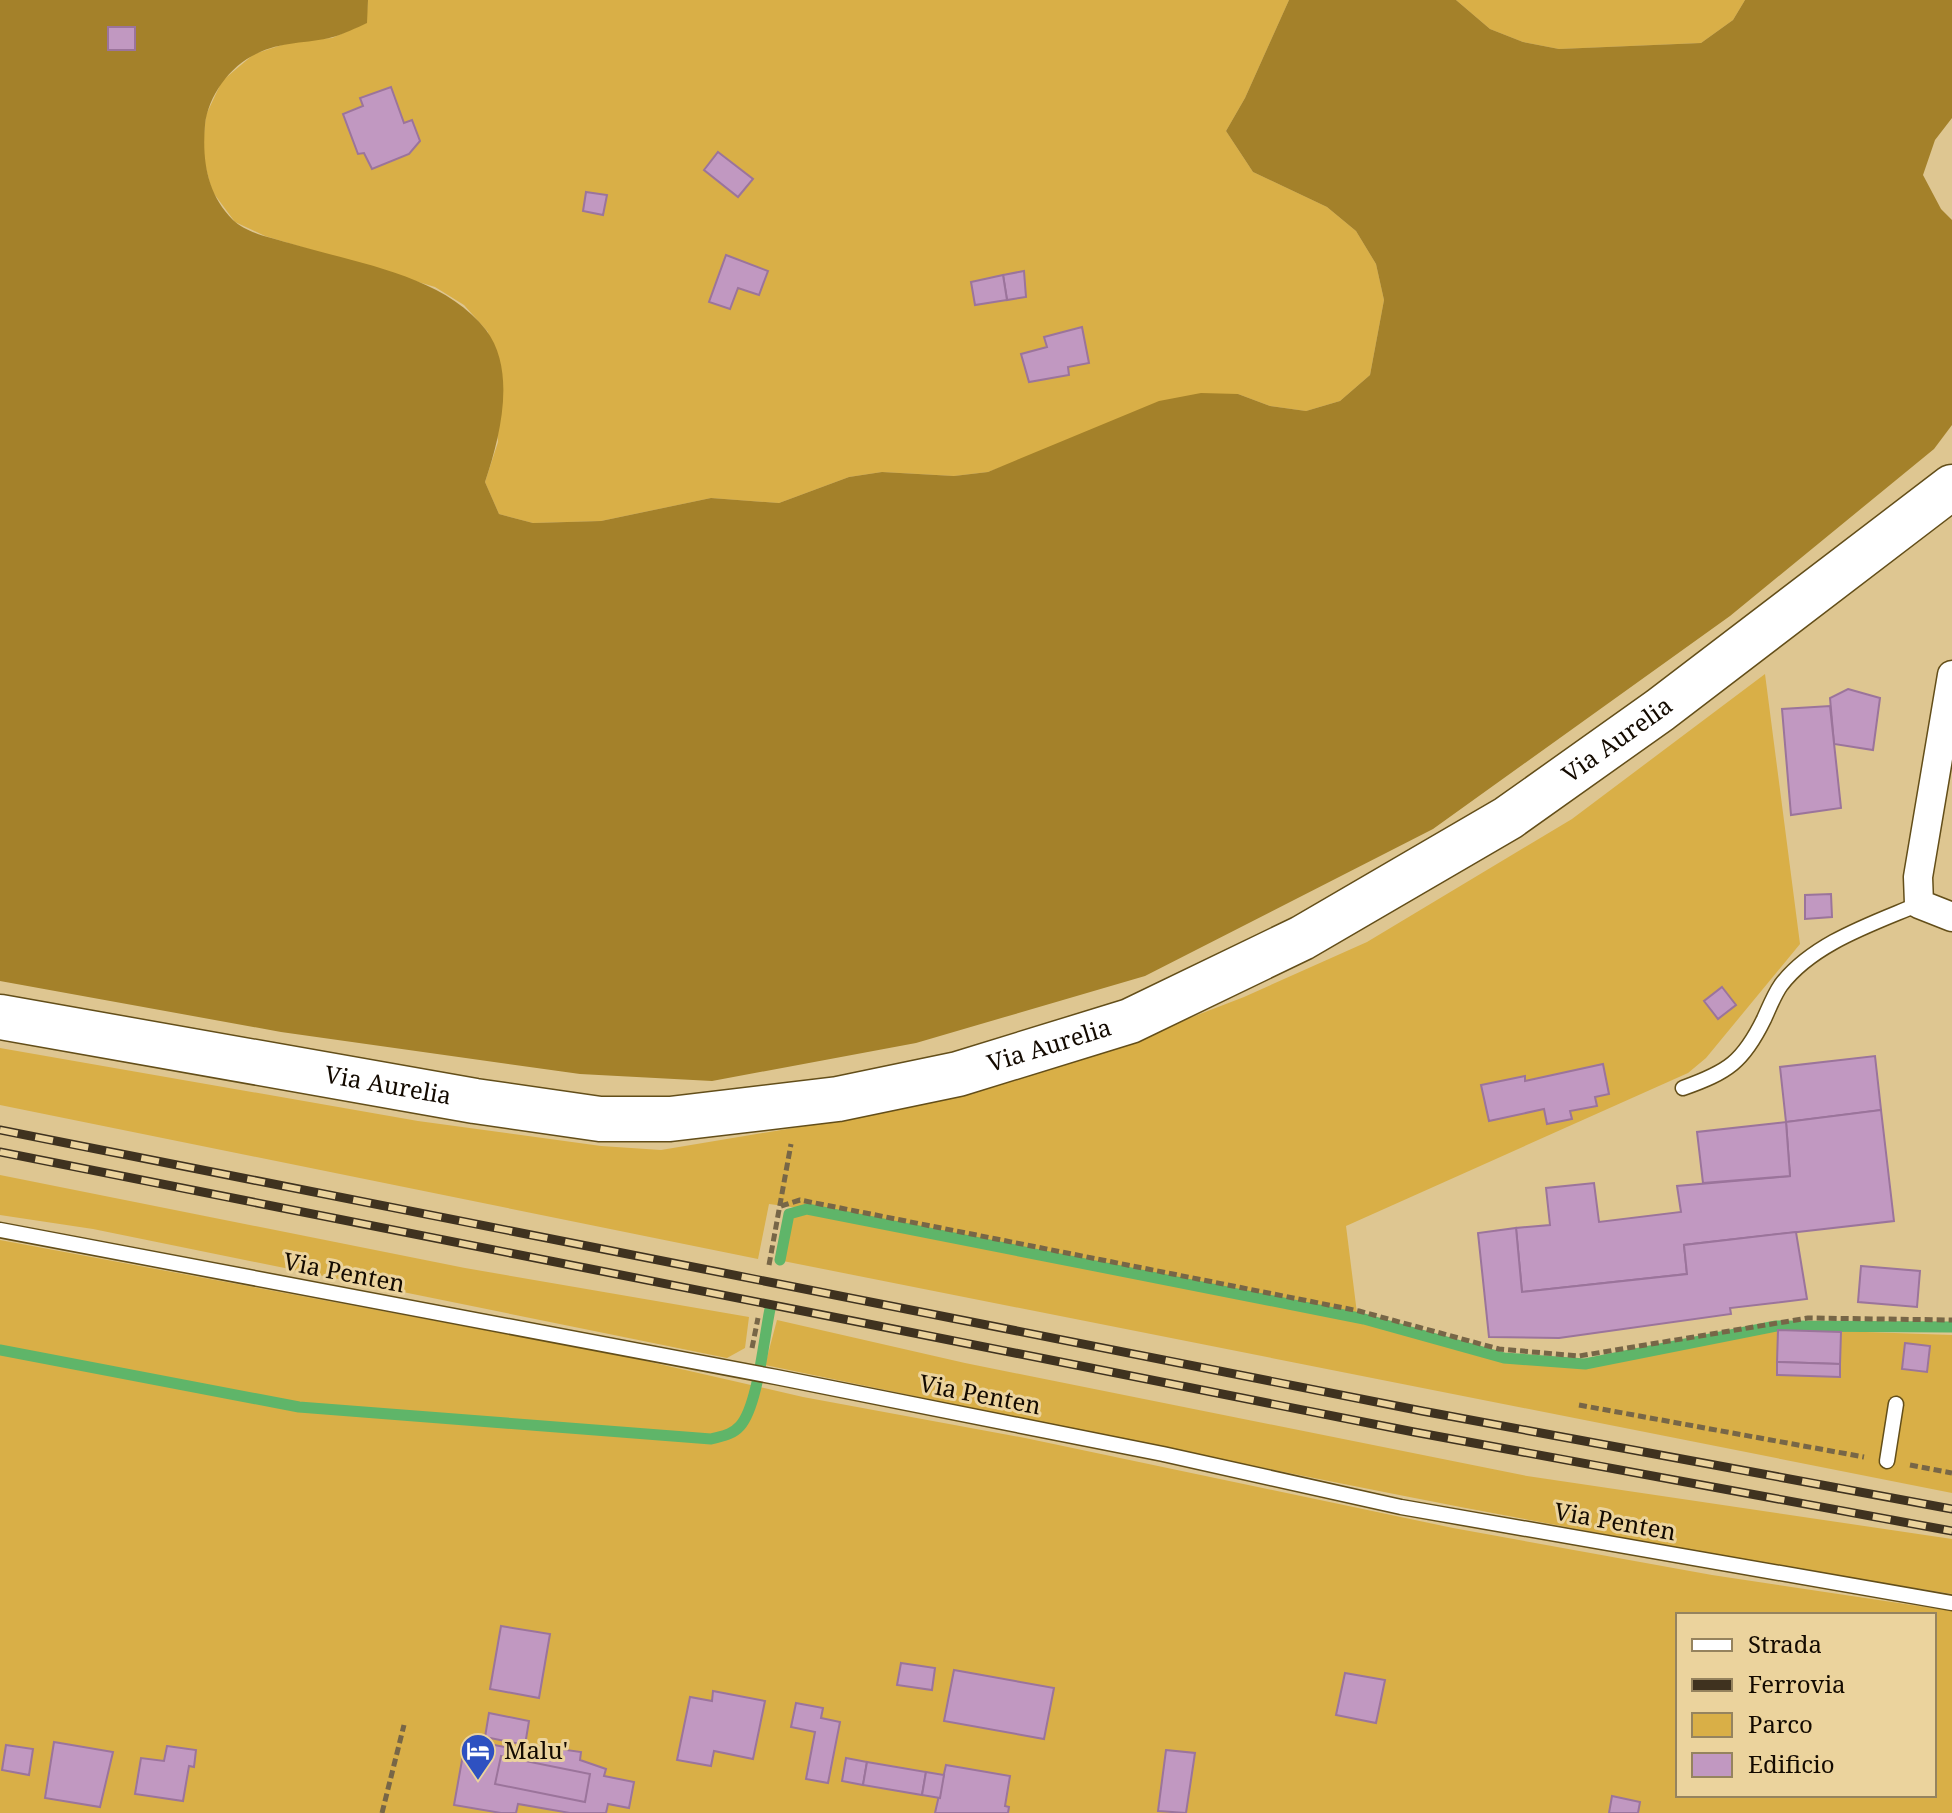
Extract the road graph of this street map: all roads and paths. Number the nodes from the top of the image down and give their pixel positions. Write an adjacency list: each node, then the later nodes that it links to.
1 (1952, 487): 2 (main road, Via Aurelia)
2 (1935, 517): 8 (main road, Via Aurelia)
3 (1952, 675): 4 (street)
4 (1919, 904): 5 (street); 7 (lane)
5 (1952, 917)
6 (0, 1017): 8 (main road, Via Aurelia)
7 (1683, 1088)
8 (798, 1104): 9 (path)
9 (781, 1206): 11 (path); 12 (path)
10 (0, 1230): 17 (lane, Via Penten)
11 (769, 1265)
12 (1952, 1320)
13 (1896, 1404): 15 (lane)
14 (1579, 1405): 15 (path)
15 (1887, 1461): 16 (path)
16 (1952, 1473)
17 (1952, 1603)
18 (404, 1725): 19 (path)
19 (382, 1813)

